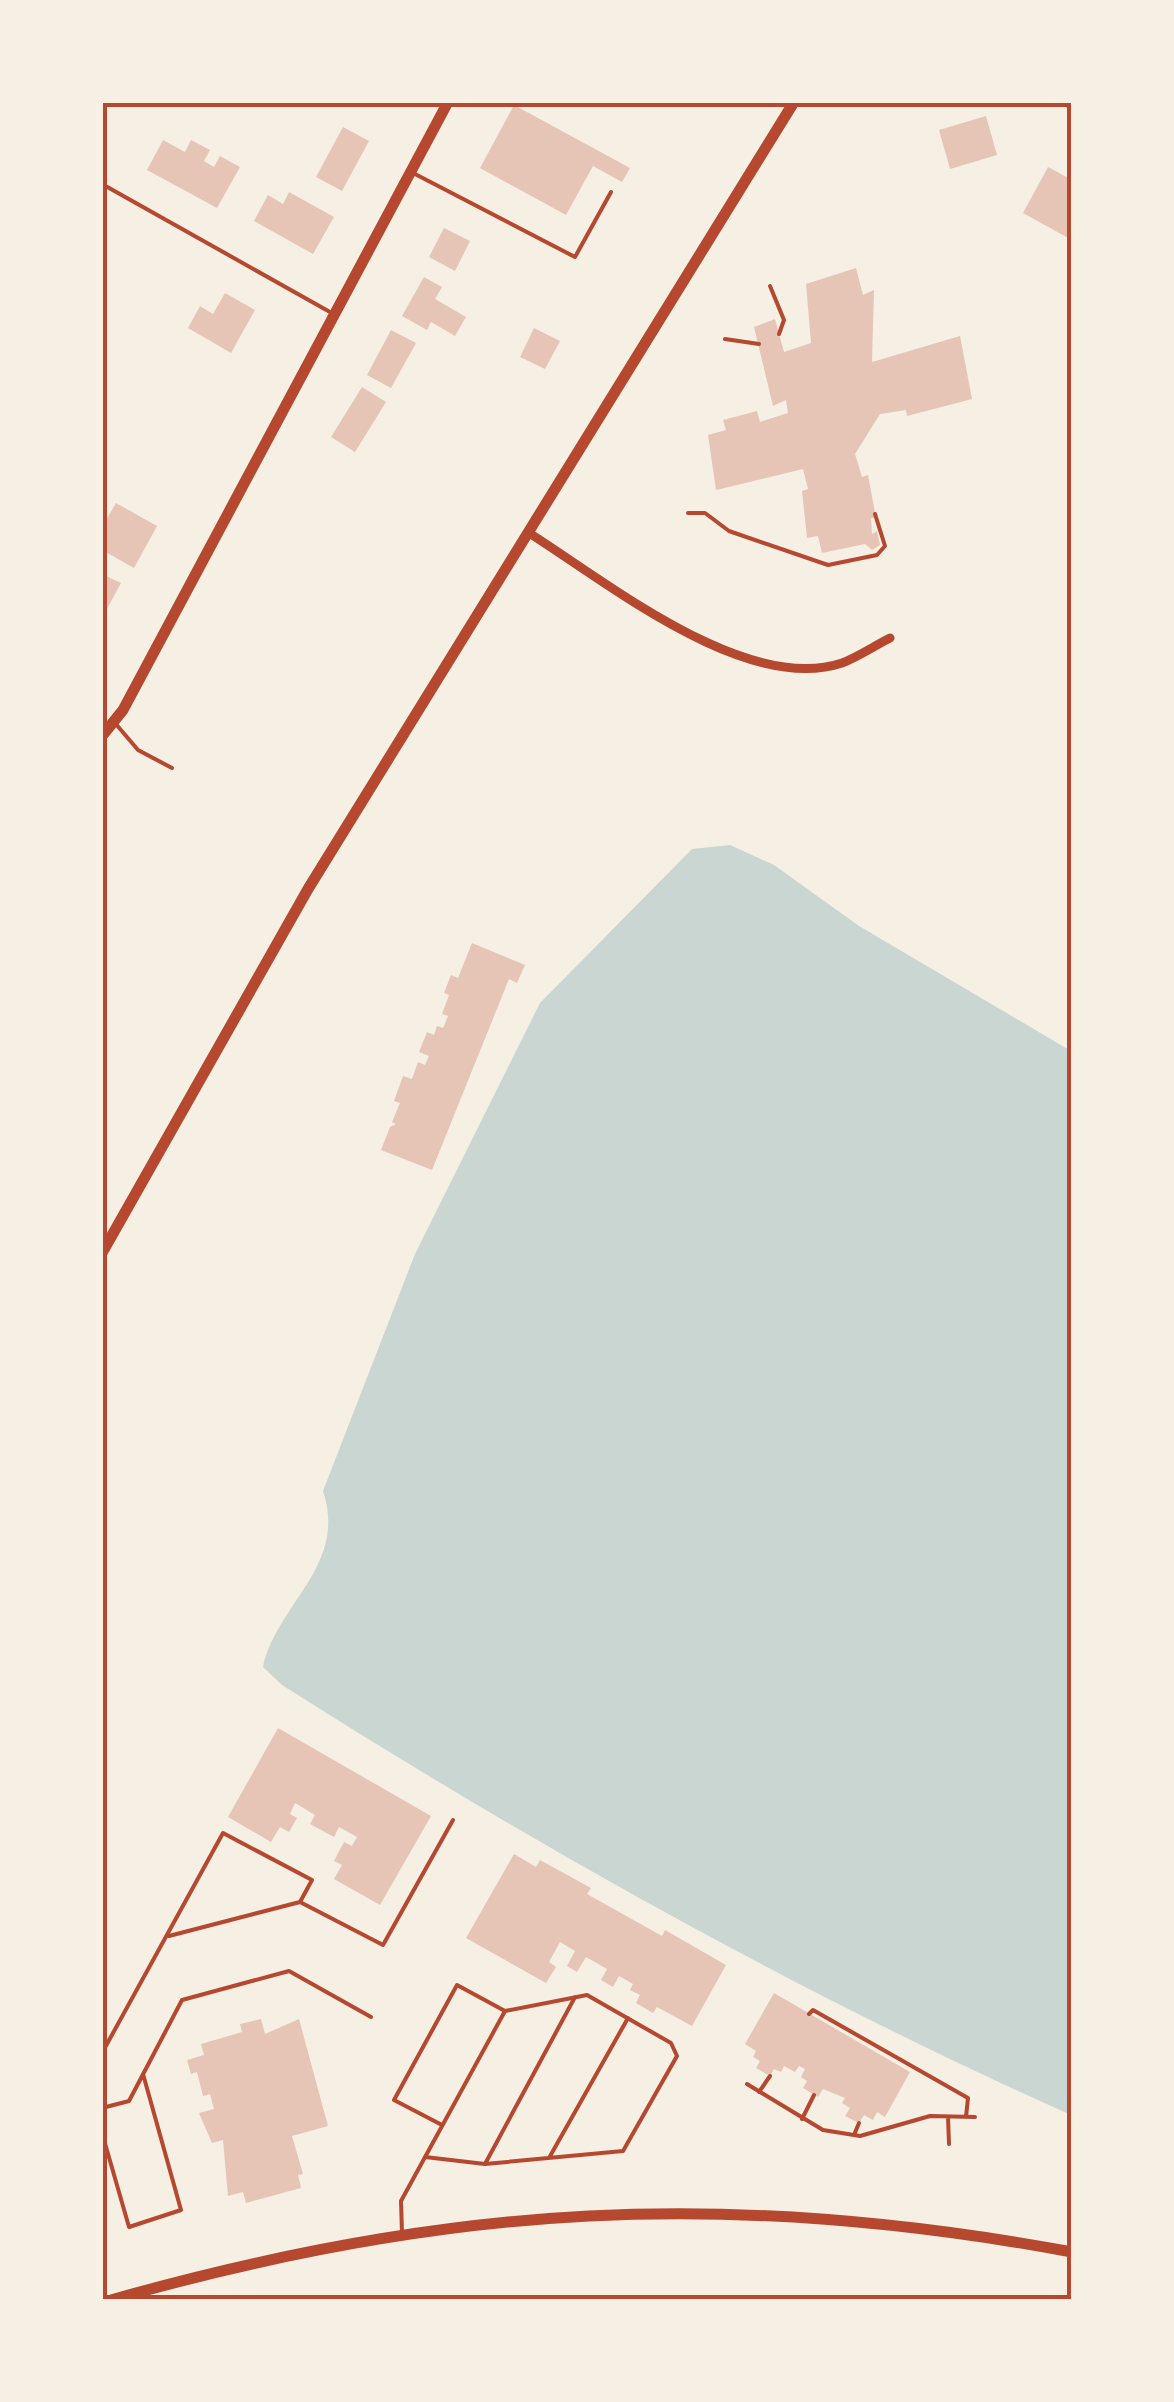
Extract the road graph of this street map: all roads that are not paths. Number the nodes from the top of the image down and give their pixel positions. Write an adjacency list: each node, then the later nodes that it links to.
1 (448, 102): 3 (street)
2 (794, 102): 11 (street)
3 (410, 172): 5 (lane); 7 (street)
4 (102, 184): 7 (lane)
5 (611, 192)
6 (770, 286): 8 (lane)
7 (334, 314): 13 (street)
8 (779, 334)
9 (725, 339): 10 (lane)
10 (759, 344)
11 (530, 533): 12 (street); 16 (street)
12 (890, 638)
13 (115, 723): 14 (street); 15 (lane)
14 (102, 736)
15 (172, 768)
16 (102, 1253)
17 (453, 1820): 18 (lane)
18 (300, 1902): 19 (lane); 19 (lane)
19 (167, 1936): 24 (lane)
20 (576, 1997): 21 (lane); 23 (lane); 31 (lane)
21 (505, 2011): 27 (lane); 27 (lane)
22 (372, 2016): 25 (lane)
23 (628, 2018): 30 (lane); 30 (lane)
24 (102, 2053)
25 (142, 2074): 26 (lane); 28 (lane)
26 (102, 2108)
27 (442, 2125): 29 (lane)
28 (102, 2133)
29 (425, 2157): 31 (lane); 32 (lane)
30 (549, 2158): 31 (lane)
31 (485, 2164)
32 (402, 2234): 33 (street); 34 (street)
33 (1072, 2252)
34 (111, 2300)

